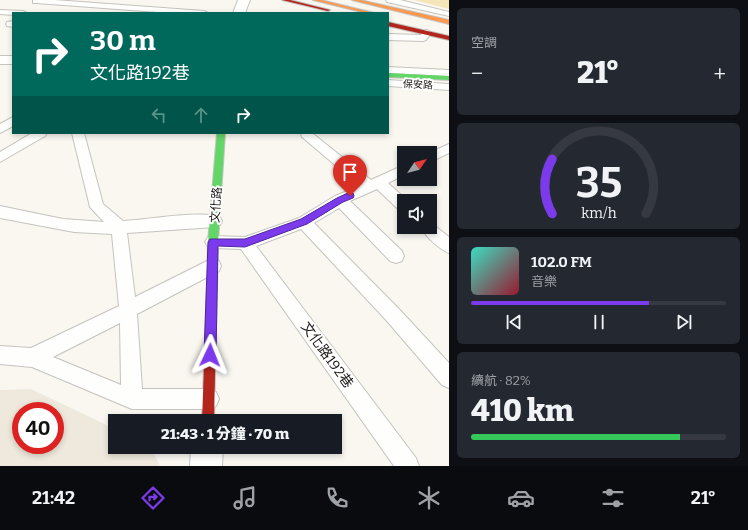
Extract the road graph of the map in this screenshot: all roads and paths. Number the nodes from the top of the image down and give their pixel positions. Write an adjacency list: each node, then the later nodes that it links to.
1 (134, 0): 9 (lane)
2 (244, 0): 12 (street)
3 (284, 0): 13 (main road)
4 (315, 0): 14 (main road)
5 (354, 0): 17 (main road)
6 (362, 0): 17 (lane)
7 (390, 0): 15 (lane)
8 (29, 7): 9 (lane); 10 (lane)
9 (126, 10): 11 (lane)
10 (0, 12)
11 (178, 12)
12 (239, 12)
13 (337, 12)
14 (368, 12)
15 (449, 14)
16 (389, 17): 19 (main road)
17 (449, 21)
18 (389, 24): 20 (main road)
19 (449, 31)
20 (427, 33): 21 (lane); 22 (main road)
21 (389, 37)
22 (449, 38)
23 (0, 60): 24 (street)
24 (12, 60)
25 (389, 70): 26 (lane, 保安路)
26 (449, 73)
27 (389, 75): 28 (main road)
28 (449, 78)
29 (389, 83): 30 (lane, 保安路)
30 (449, 87)
31 (12, 123): 32 (lane)
32 (0, 129)
33 (39, 134): 39 (lane)
34 (78, 134): 47 (lane)
35 (221, 134): 45 (main road, 文化路)
36 (306, 134): 41 (lane)
37 (448, 150): 38 (lane)
38 (437, 155)
39 (0, 158)
40 (397, 174): 41 (lane)
41 (374, 185): 42 (lane); 43 (lane)
42 (340, 200): 46 (lane); 52 (lane)
43 (397, 201)
44 (0, 212): 47 (lane)
45 (215, 221): 47 (lane); 49 (main road, 文化路)
46 (304, 222): 50 (lane); 57 (lane)
47 (119, 227): 54 (lane)
48 (436, 234): 51 (lane)
49 (213, 242): 50 (lane); 53 (main road, 文化路)
50 (245, 243): 63 (lane, 文化路192巷)
51 (449, 246)
52 (396, 256)
53 (213, 266): 54 (lane); 59 (main road, 文化路)
54 (128, 310): 56 (lane); 58 (lane)
55 (0, 355): 56 (lane)
56 (32, 358): 58 (lane)
57 (449, 378)
58 (132, 399): 59 (lane)
59 (209, 399): 60 (main road, 文化路)
60 (208, 414)
61 (207, 454): 62 (street)
62 (206, 466)
63 (408, 466)

